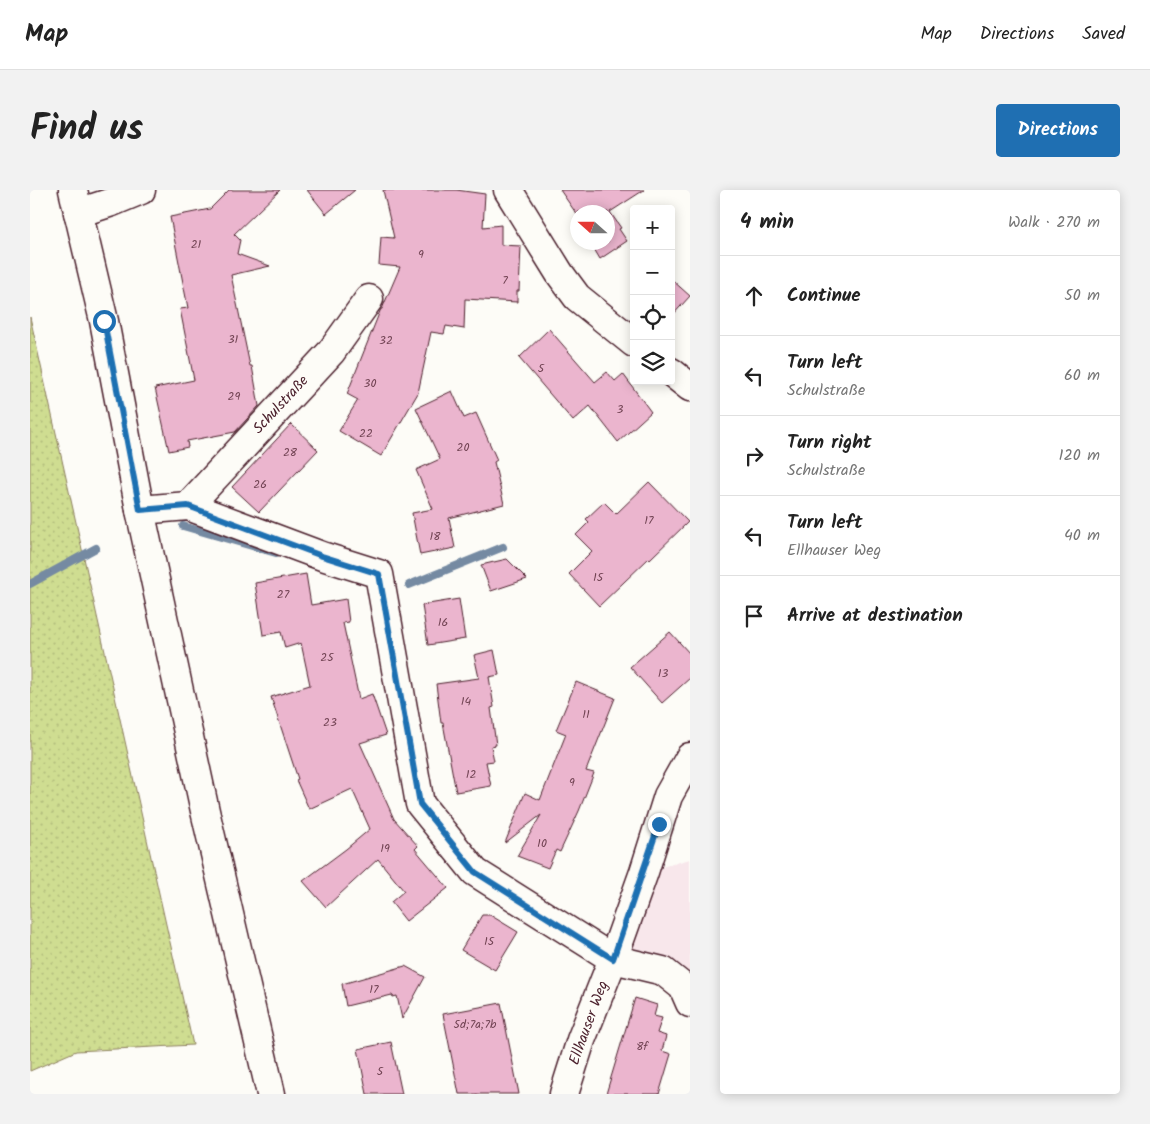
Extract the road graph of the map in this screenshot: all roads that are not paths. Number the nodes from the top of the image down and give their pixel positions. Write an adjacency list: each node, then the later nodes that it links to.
1 (141, 190): 3 (street)
2 (508, 190): 5 (street)
3 (75, 202): 9 (street)
4 (369, 299): 8 (street, Schulstraße)
5 (631, 340)
6 (675, 375): 7 (street)
7 (690, 387)
8 (188, 506): 9 (street); 11 (street)
9 (140, 510): 13 (street)
10 (690, 757): 11 (street, Ellhauser Weg)
11 (613, 959): 12 (street); 14 (street, Ellhauser Weg)
12 (690, 1003)
13 (271, 1094)
14 (564, 1094)

